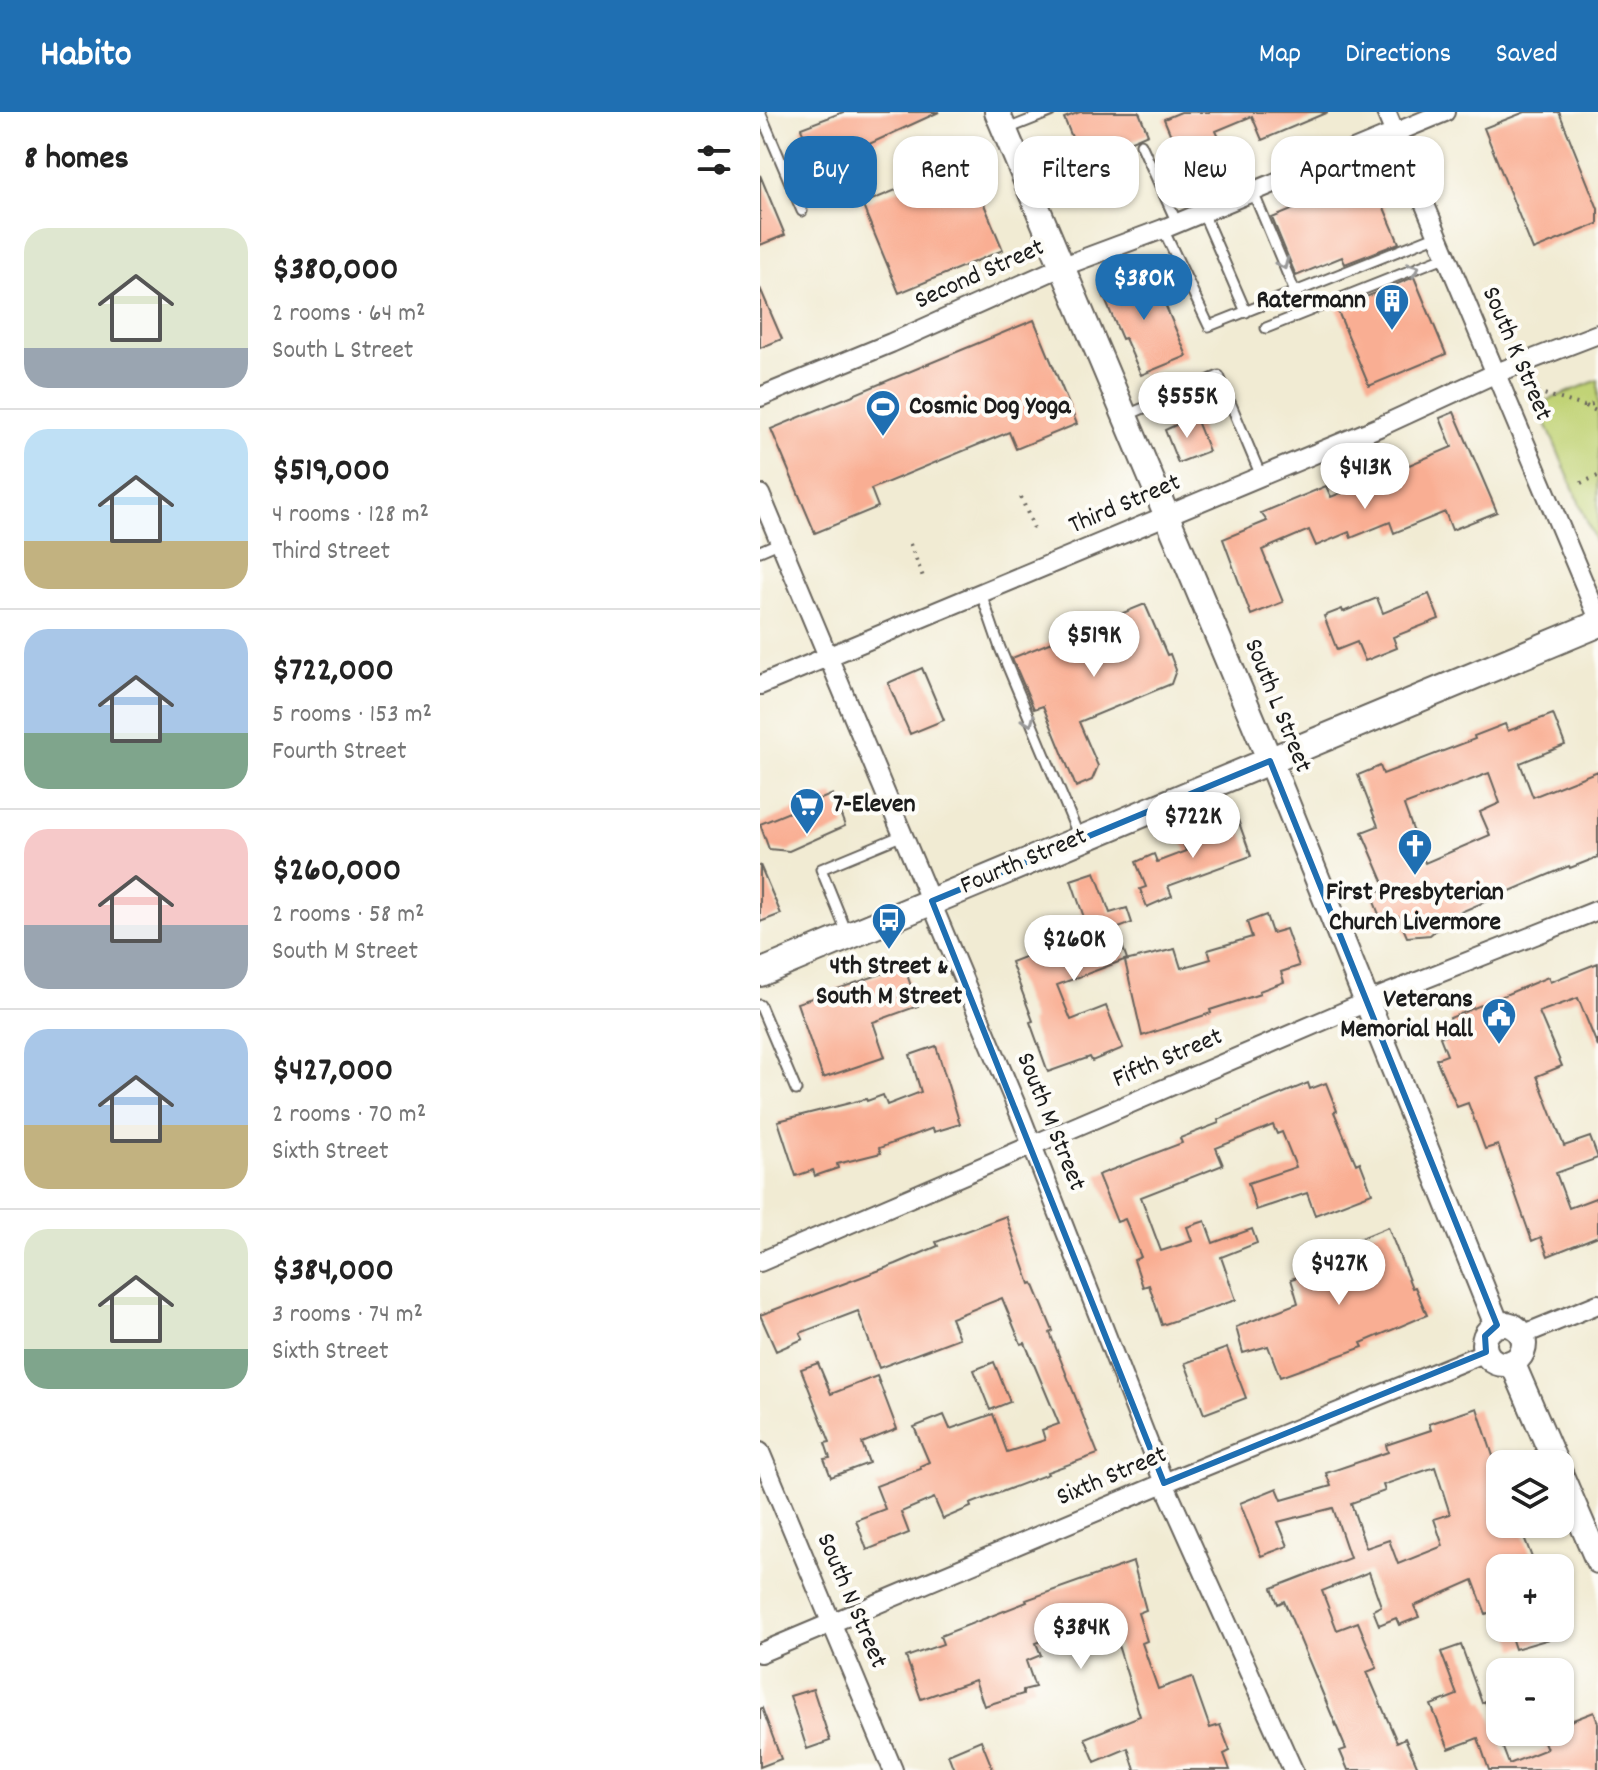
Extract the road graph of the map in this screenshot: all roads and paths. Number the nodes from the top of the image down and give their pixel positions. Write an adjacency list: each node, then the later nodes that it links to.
1 (760, 112): 11 (lane)
2 (1050, 112): 5 (lane)
3 (1386, 112): 6 (street, South K Street)
4 (1445, 112): 6 (street, Second Street)
5 (1001, 121): 16 (street, South L Street)
6 (1395, 133): 8 (street, Second Street); 14 (street, South K Street)
7 (1141, 144): 13 (lane)
8 (1255, 191)
9 (1255, 197): 17 (lane, one-way to 17)
10 (1215, 208): 12 (street, Second Street)
11 (802, 211)
12 (1203, 213): 13 (street, Second Street); 18 (lane)
13 (1170, 226): 16 (street, Second Street); 18 (lane)
14 (1438, 235): 15 (street, South K Street); 17 (lane)
15 (1447, 256): 19 (lane, one-way to 15); 21 (street, South K Street)
16 (1061, 267): 23 (street, Second Street); 27 (street, South L Street)
17 (1295, 292): 18 (lane)
18 (1246, 312)
19 (1266, 328)
20 (1598, 334): 21 (street, Third Street)
21 (1494, 374): 28 (street, Third Street); 40 (street, South K Street)
22 (1537, 392): 25 (path)
23 (760, 397)
24 (1598, 403): 25 (path)
25 (1584, 406): 26 (path)
26 (1598, 412)
27 (1125, 416): 28 (lane); 33 (street, South L Street)
28 (1261, 476): 33 (street, Third Street)
29 (1598, 476): 30 (path)
30 (1581, 483)
31 (760, 494): 35 (street, South M Street)
32 (1021, 497): 34 (path)
33 (1167, 516): 39 (street, Third Street); 44 (street, South L Street)
34 (1035, 531)
35 (781, 542): 37 (lane); 42 (street, South M Street)
36 (910, 544): 38 (path)
37 (760, 551)
38 (923, 577)
39 (981, 593): 42 (street, Third Street); 46 (lane, one-way to 46)
40 (1598, 617)
41 (1598, 624): 44 (main road, Fourth Street)
42 (829, 656): 43 (street, Third Street); 45 (street, South M Street)
43 (762, 679)
44 (1270, 761): 46 (main road, Fourth Street); 51 (street, South L Street)
45 (903, 834): 47 (street, South M Street); 49 (lane)
46 (1080, 839): 47 (main road, Fourth Street)
47 (932, 901): 49 (main road, Fourth Street); 54 (street, South M Street)
48 (1598, 910): 51 (street, Fifth Street)
49 (849, 936): 50 (main road, Fourth Street)
50 (760, 973)
51 (1369, 1001): 54 (street, Fifth Street); 57 (street, South L Street)
52 (760, 1005): 53 (lane)
53 (796, 1090)
54 (1033, 1146): 55 (street, Fifth Street); 63 (street, South M Street)
55 (760, 1262)
56 (1598, 1304): 58 (street)
57 (1497, 1325): 58 (street); 59 (street)
58 (1522, 1335): 60 (street)
59 (1486, 1352): 60 (street); 63 (street, Sixth Street)
60 (1512, 1362): 61 (street)
61 (1550, 1450)
62 (760, 1452): 66 (street, South N Street)
63 (1164, 1483): 66 (street, Sixth Street); 69 (street, South M Street)
64 (1574, 1505): 65 (street)
65 (1598, 1561)
66 (832, 1623): 67 (street, Sixth Street); 68 (street, South N Street)
67 (760, 1653)
68 (893, 1770)
69 (1293, 1770)

